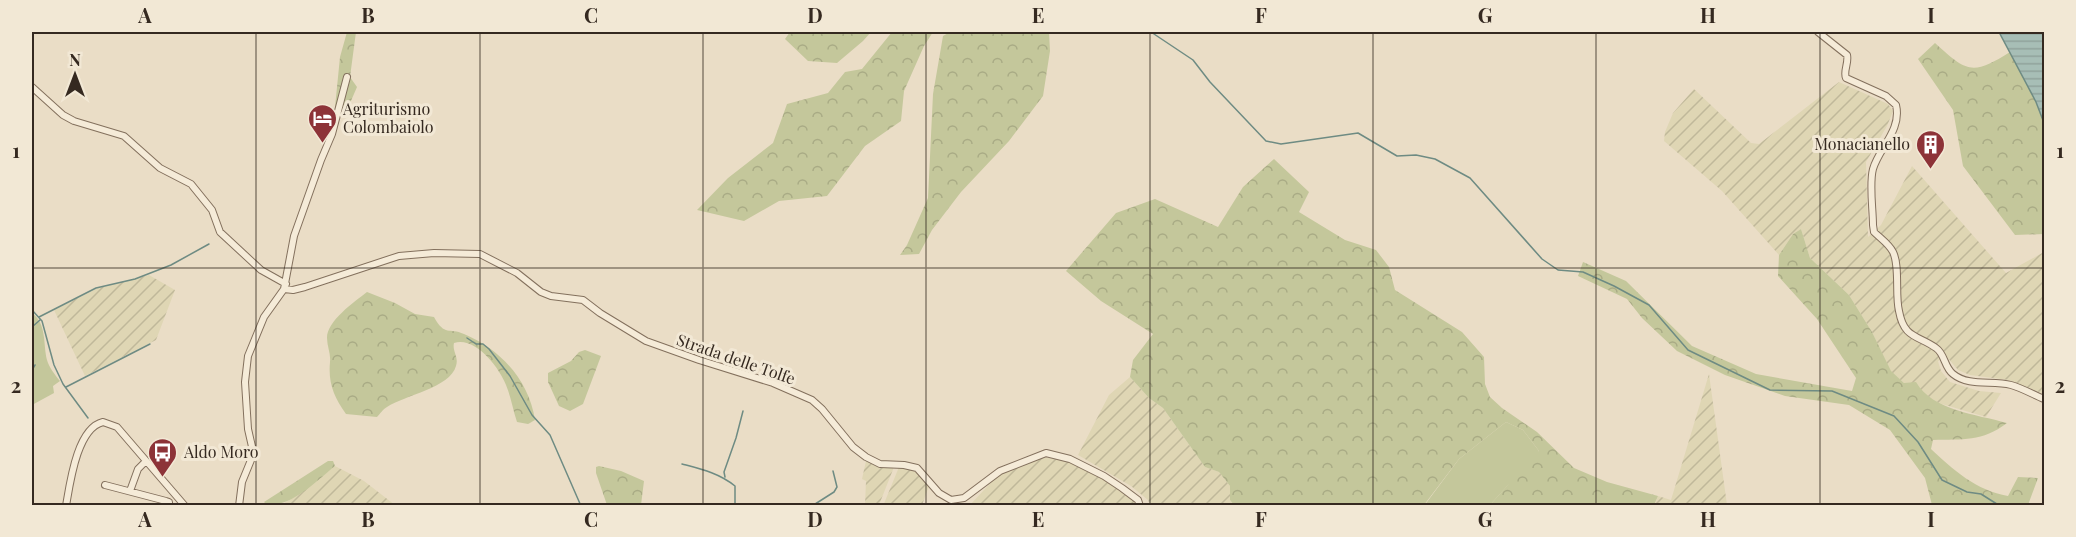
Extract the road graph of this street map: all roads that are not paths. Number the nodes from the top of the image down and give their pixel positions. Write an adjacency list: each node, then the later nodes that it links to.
1 (1818, 32): 5 (street)
2 (347, 77): 4 (street)
3 (32, 87): 4 (street)
4 (285, 286): 12 (street); 13 (street, Strada delle Tolfe)
5 (2044, 399)
6 (146, 462): 8 (street); 9 (street); 11 (street)
7 (105, 485): 8 (street)
8 (130, 491): 10 (street)
9 (66, 506)
10 (169, 506)
11 (185, 506)
12 (239, 506)
13 (1140, 506)

